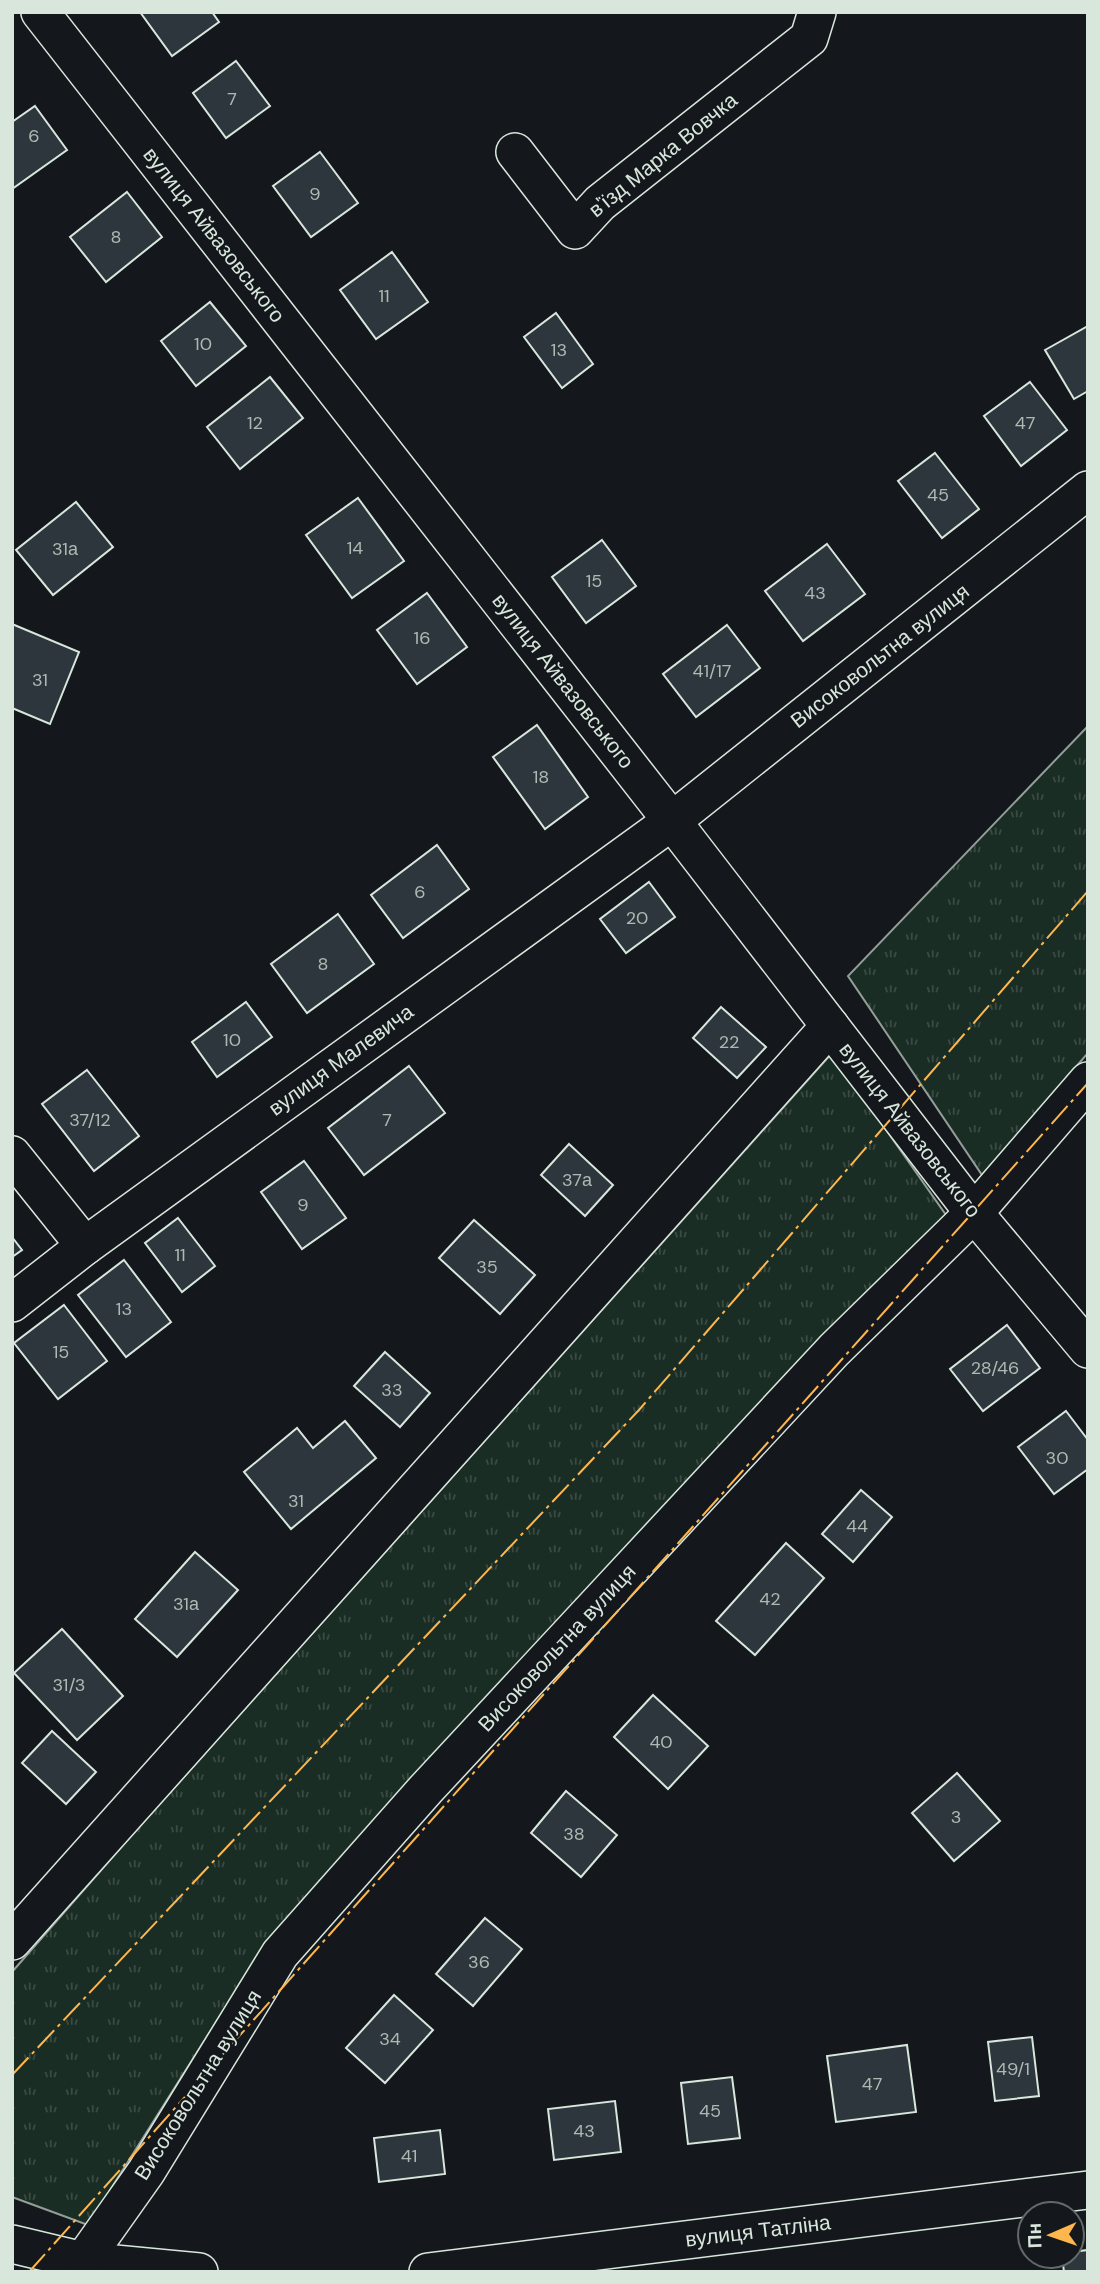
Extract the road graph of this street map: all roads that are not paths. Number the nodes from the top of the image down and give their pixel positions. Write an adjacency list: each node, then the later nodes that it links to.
1 (40, 12): 5 (street, вулиця Айвазовського)
2 (817, 12): 3 (street, в'їзд Марка Вовчка)
3 (515, 152)
4 (1088, 490): 5 (street, Високовольтна вулиця)
5 (672, 821): 6 (street, вулиця Айвазовського); 10 (street, вулиця Малевича)
6 (830, 1026): 9 (street, вулиця Айвазовського); 13 (street)
7 (1088, 1081): 9 (street, Високовольтна вулиця)
8 (12, 1155): 10 (street)
9 (974, 1213): 12 (street, вулиця Айвазовського); 16 (street, Високовольтна вулиця)
10 (85, 1246): 11 (street, вулиця Малевича)
11 (12, 1303)
12 (1088, 1349)
13 (12, 1941)
14 (1088, 2190): 18 (street, вулиця Татліна)
15 (12, 2244): 16 (street)
16 (83, 2261): 17 (street)
17 (199, 2272)
18 (428, 2272)

